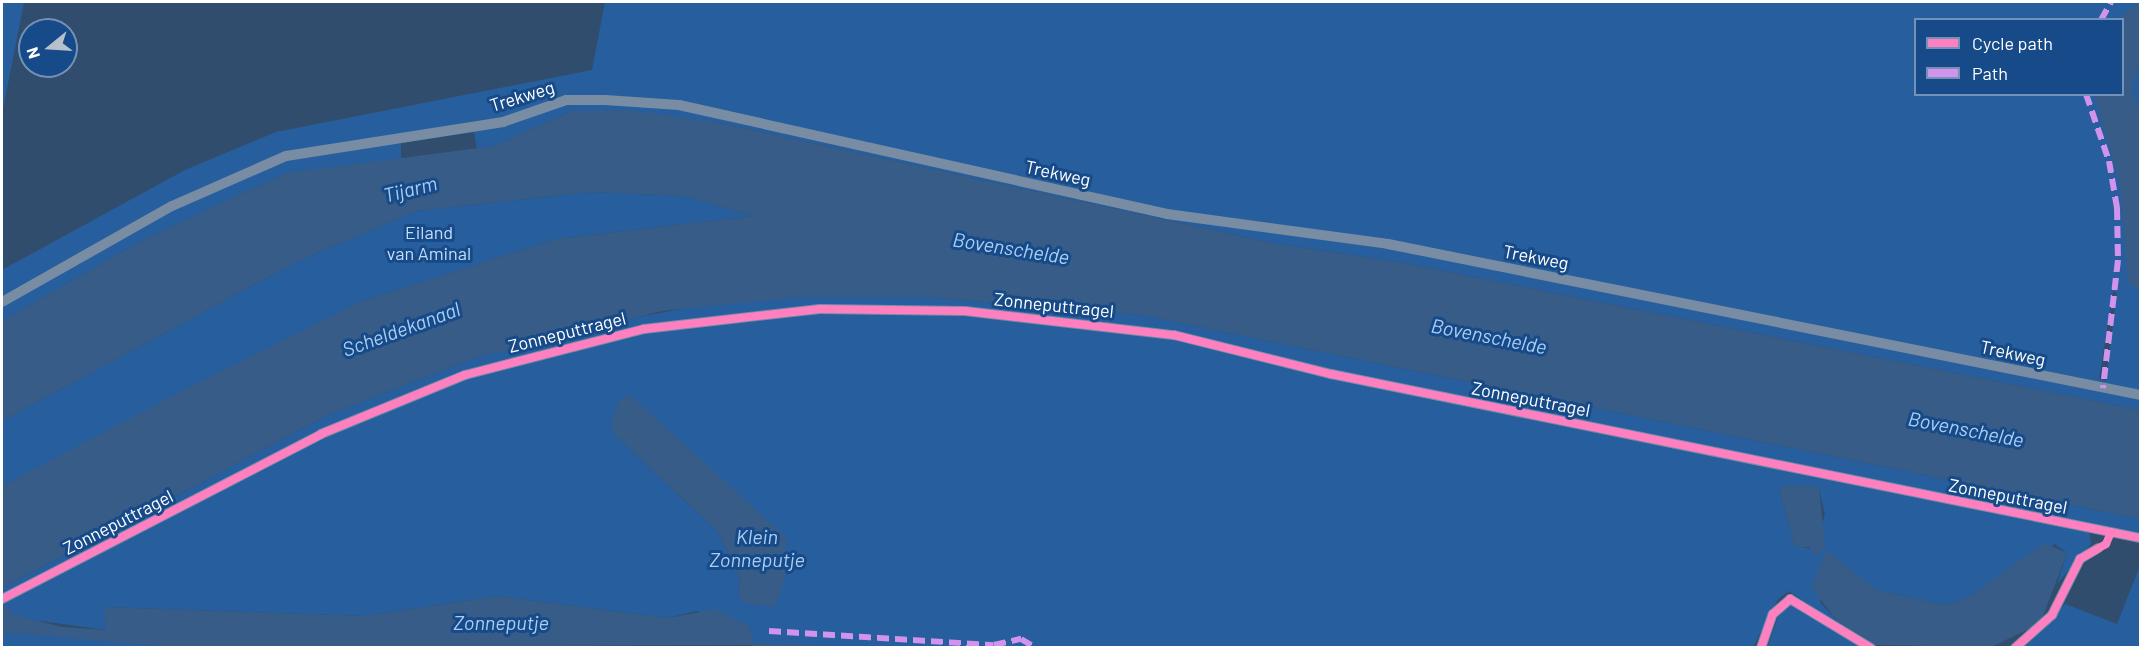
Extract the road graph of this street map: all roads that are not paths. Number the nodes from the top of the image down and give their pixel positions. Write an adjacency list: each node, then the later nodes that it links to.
1 (2, 302): 2 (street, Trekweg)
2 (2140, 395)
3 (2140, 538): 5 (street, Zonneputtragel)
4 (2098, 548): 8 (street)
5 (2, 599)
6 (1761, 648): 7 (street)
7 (1871, 648)
8 (2015, 648)

